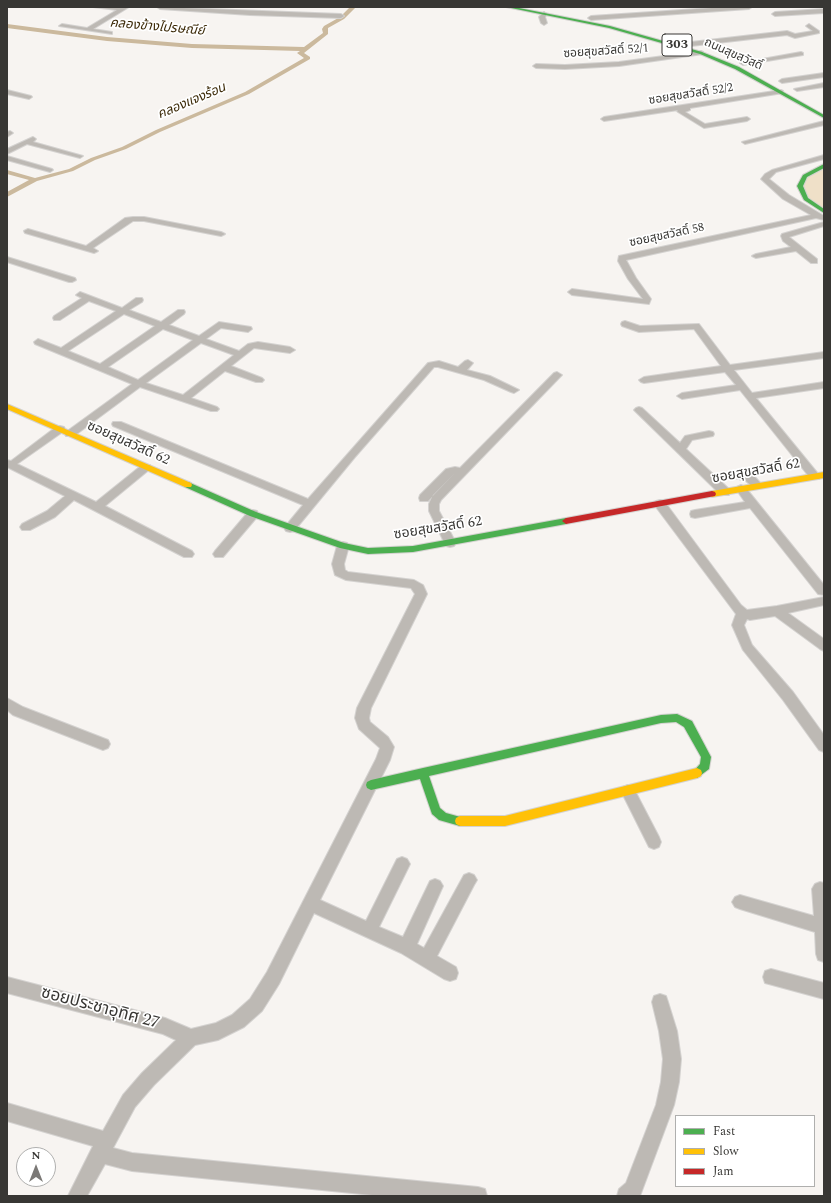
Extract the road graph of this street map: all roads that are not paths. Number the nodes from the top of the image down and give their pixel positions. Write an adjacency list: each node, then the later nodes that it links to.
1 (96, 7): 8 (street)
2 (160, 7): 12 (street)
3 (253, 7): 12 (street)
4 (508, 7): 9 (main road, ถนนสุขสวัสดิ์ / 303)
5 (534, 7): 15 (main road, ถนนสุขสวัสดิ์ / 303)
6 (749, 7): 15 (street)
7 (788, 7): 11 (street)
8 (124, 8): 18 (street)
9 (520, 8): 21 (main road, ถนนสุขสวัสดิ์ / 303)
10 (824, 11): 11 (street)
11 (797, 12): 13 (street)
12 (250, 13): 14 (street)
13 (775, 14)
14 (341, 16)
15 (590, 18): 20 (main road, ถนนสุขสวัสดิ์ / 303)
16 (62, 26): 18 (street)
17 (809, 26): 20 (street)
18 (88, 30): 19 (street)
19 (110, 33)
20 (691, 44): 23 (main road, ถนนสุขสวัสดิ์ / 303)
21 (701, 53): 24 (street, ซอยสุขสวัสดิ์ 52/1); 31 (main road, ถนนสุขสวัสดิ์ / 303)
22 (801, 54): 23 (street)
23 (743, 63): 25 (main road, ถนนสุขสวัสดิ์ / 303)
24 (536, 66)
25 (762, 71)
26 (824, 75): 27 (street)
27 (778, 79): 29 (main road)
28 (824, 85): 29 (street)
29 (797, 89): 33 (main road)
30 (7, 92): 32 (street)
31 (782, 92): 34 (main road, ถนนสุขสวัสดิ์ / 303); 35 (street, ซอยสุขสวัสดิ์ 52/2); 36 (street)
32 (29, 97)
33 (810, 97)
34 (824, 117)
35 (604, 119)
36 (747, 120)
37 (824, 123): 40 (street)
38 (34, 138): 39 (street)
39 (26, 142): 41 (street); 42 (street)
40 (745, 142)
41 (7, 152)
42 (80, 156)
43 (824, 157): 47 (street)
44 (9, 161): 46 (street)
45 (824, 166): 47 (main road)
46 (50, 170)
47 (822, 215): 56 (street, ซอยสุขสวัสดิ์ 58)
48 (824, 224): 51 (street)
49 (28, 231): 50 (street)
50 (221, 234)
51 (798, 248): 52 (street); 54 (street)
52 (756, 256)
53 (7, 259): 55 (street)
54 (814, 261)
55 (72, 280)
56 (572, 292)
57 (139, 300): 58 (street)
58 (124, 311): 60 (street); 62 (street); 67 (street)
59 (181, 312): 62 (street)
60 (57, 318)
61 (625, 324): 73 (street)
62 (162, 325): 64 (street); 71 (street)
63 (248, 329): 64 (street)
64 (201, 339): 68 (street); 78 (street)
65 (38, 342): 67 (street)
66 (290, 350): 68 (street)
67 (62, 351): 71 (street)
68 (240, 354): 72 (street)
69 (824, 356): 73 (street)
70 (468, 364): 74 (street)
71 (102, 367): 78 (street)
72 (224, 367): 76 (street); 84 (street)
73 (727, 368): 77 (street); 80 (street)
74 (458, 370): 81 (street); 103 (street)
75 (557, 375): 95 (street)
76 (259, 380)
77 (644, 380)
78 (140, 384): 84 (street); 90 (street)
79 (824, 385): 83 (street)
80 (743, 387): 82 (street); 83 (street)
81 (514, 390)
82 (682, 396)
83 (750, 396): 97 (street)
84 (185, 398): 86 (street)
85 (7, 406): 89 (main road, ซอยสุขสวัสดิ์ 62)
86 (214, 408)
87 (639, 410): 92 (street)
88 (117, 424): 103 (street)
89 (60, 430): 90 (main road, ซอยสุขสวัสดิ์ 62); 93 (street)
90 (70, 434): 94 (main road, ซอยสุขสวัสดิ์ 62)
91 (709, 434): 92 (street)
92 (680, 449): 100 (street)
93 (12, 462): 101 (street)
94 (146, 467): 106 (street); 107 (main road, ซอยสุขสวัสดิ์ 62)
95 (462, 472): 102 (street); 111 (street)
96 (732, 474): 98 (street)
97 (820, 476): 98 (main road, ซอยสุขสวัสดิ์ 62)
98 (758, 486): 99 (main road, ซอยสุขสวัสดิ์ 62)
99 (741, 489): 100 (main road, ซอยสุขสวัสดิ์ 62); 105 (street)
100 (725, 492): 104 (main road, ซอยสุขสวัสดิ์ 62)
101 (74, 495): 106 (street); 109 (street)
102 (424, 498)
103 (310, 504): 110 (street)
104 (660, 504): 111 (main road, ซอยสุขสวัสดิ์ 62); 117 (street)
105 (752, 504): 108 (street); 115 (street)
106 (97, 507): 113 (street)
107 (253, 514): 110 (main road, ซอยสุขสวัสดิ์ 62); 114 (street)
108 (695, 514)
109 (26, 527)
110 (290, 528): 112 (main road, ซอยสุขสวัสดิ์ 62)
111 (450, 543): 112 (main road, ซอยสุขสวัสดิ์ 62)
112 (343, 546): 123 (street)
113 (188, 554)
114 (219, 554)
115 (823, 596): 116 (street)
116 (777, 611): 117 (street); 118 (street)
117 (743, 613): 121 (street)
118 (824, 646)
119 (7, 703): 120 (street)
120 (103, 744)
121 (824, 746)
122 (423, 773): 123 (main road); 124 (main road); 124 (main road)
123 (371, 785): 131 (street)
124 (628, 791): 125 (street)
125 (654, 842)
126 (402, 864): 133 (street)
127 (469, 880): 136 (street)
128 (435, 886): 134 (street)
129 (820, 889): 132 (street)
130 (740, 902): 132 (street)
131 (311, 904): 133 (street); 142 (street)
132 (822, 926): 135 (street)
133 (370, 929): 134 (street)
134 (407, 947): 136 (street)
135 (824, 954)
136 (427, 958): 137 (street)
137 (450, 973)
138 (771, 977): 140 (street)
139 (7, 985): 142 (street, ซอยประชาอุทิศ 27)
140 (824, 990)
141 (660, 1002): 147 (street)
142 (190, 1038): 144 (street)
143 (7, 1112): 144 (street)
144 (103, 1147): 145 (street); 146 (street)
145 (77, 1196)
146 (478, 1196)
147 (626, 1196)

